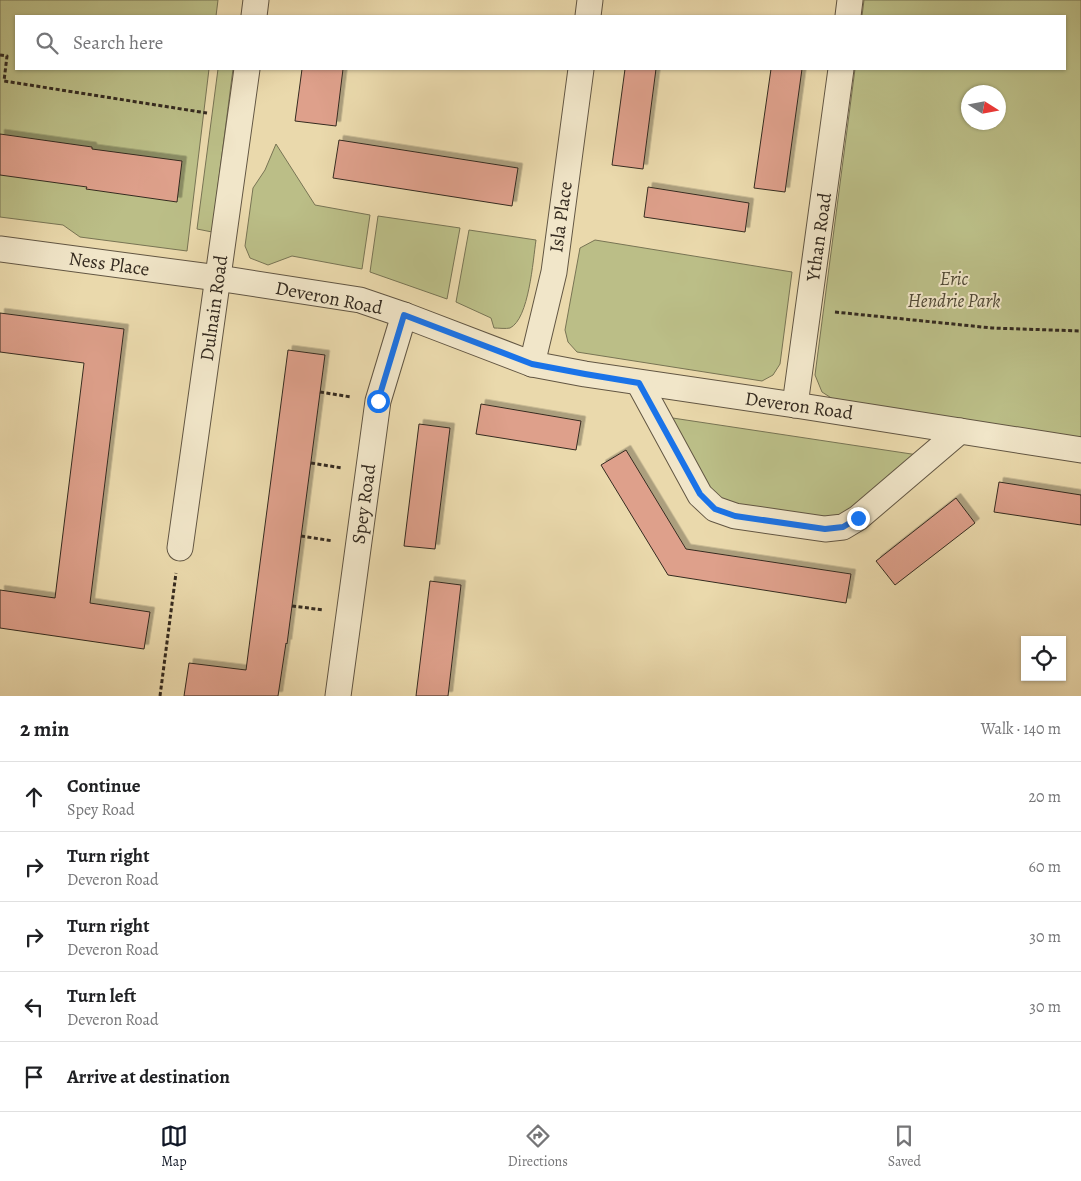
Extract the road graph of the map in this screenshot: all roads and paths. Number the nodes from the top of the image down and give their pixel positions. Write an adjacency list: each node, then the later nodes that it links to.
1 (256, 0): 4 (street)
2 (590, 0): 5 (street)
3 (850, 0): 6 (street)
4 (254, 15)
5 (588, 15)
6 (848, 15)
7 (0, 55): 11 (path)
8 (247, 70): 13 (street, Dulnain Road)
9 (581, 70): 17 (street, Isla Place)
10 (841, 70): 21 (street, Ythan Road)
11 (207, 113)
12 (0, 249): 13 (street, Ness Place)
13 (218, 278): 15 (street, Deveron Road); 28 (street, Dulnain Road)
14 (832, 312): 16 (path)
15 (404, 315): 17 (street, Deveron Road); 32 (street, Spey Road)
16 (1081, 331)
17 (532, 364): 18 (street, Deveron Road)
18 (639, 383): 21 (street, Deveron Road); 22 (street)
19 (320, 392): 20 (path)
20 (354, 397)
21 (795, 405): 22 (street, Deveron Road)
22 (960, 431): 23 (street, Deveron Road)
23 (1081, 450)
24 (311, 464): 25 (path)
25 (344, 468)
26 (301, 536): 27 (path)
27 (334, 541)
28 (180, 548): 31 (path)
29 (292, 606): 30 (path)
30 (325, 610)
31 (160, 696)
32 (338, 696)

